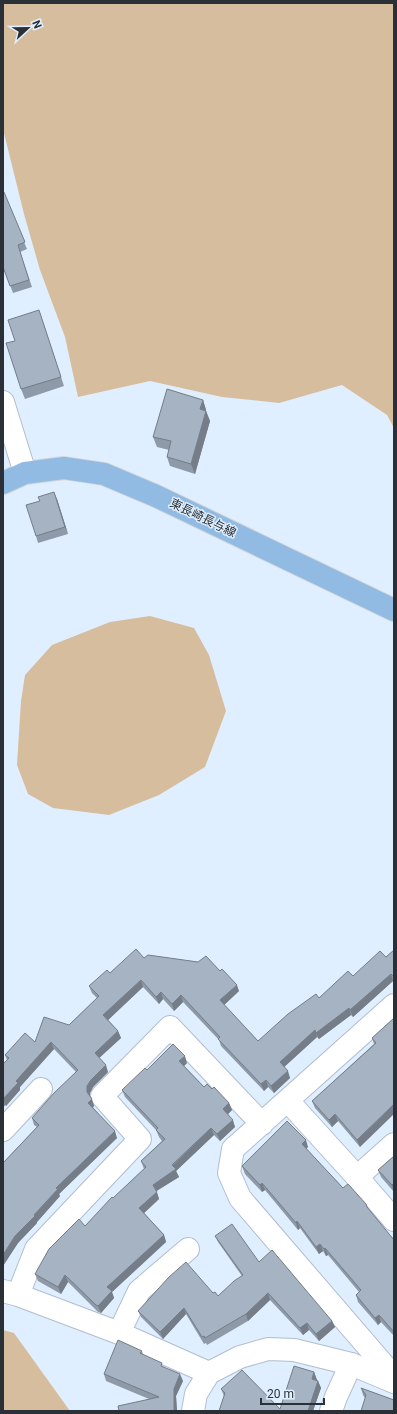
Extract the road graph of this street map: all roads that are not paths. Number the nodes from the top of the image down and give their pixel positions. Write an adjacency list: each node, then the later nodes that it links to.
1 (3, 402): 2 (street)
2 (25, 473): 3 (main road, 東長崎長与線); 4 (main road, 東長崎長与線)
3 (3, 483)
4 (394, 610)
5 (394, 1005): 7 (street)
6 (40, 1089): 9 (street)
7 (288, 1101): 8 (street); 11 (street)
8 (262, 1124): 14 (street); 18 (street)
9 (3, 1130)
10 (394, 1144): 11 (street)
11 (357, 1177): 12 (street)
12 (394, 1220)
13 (188, 1249): 15 (street)
14 (11, 1293): 15 (street)
15 (119, 1333): 17 (street)
16 (351, 1364): 17 (street); 19 (street); 21 (street)
17 (209, 1373): 20 (street)
18 (394, 1377)
19 (394, 1382)
20 (194, 1411)
21 (331, 1411)

